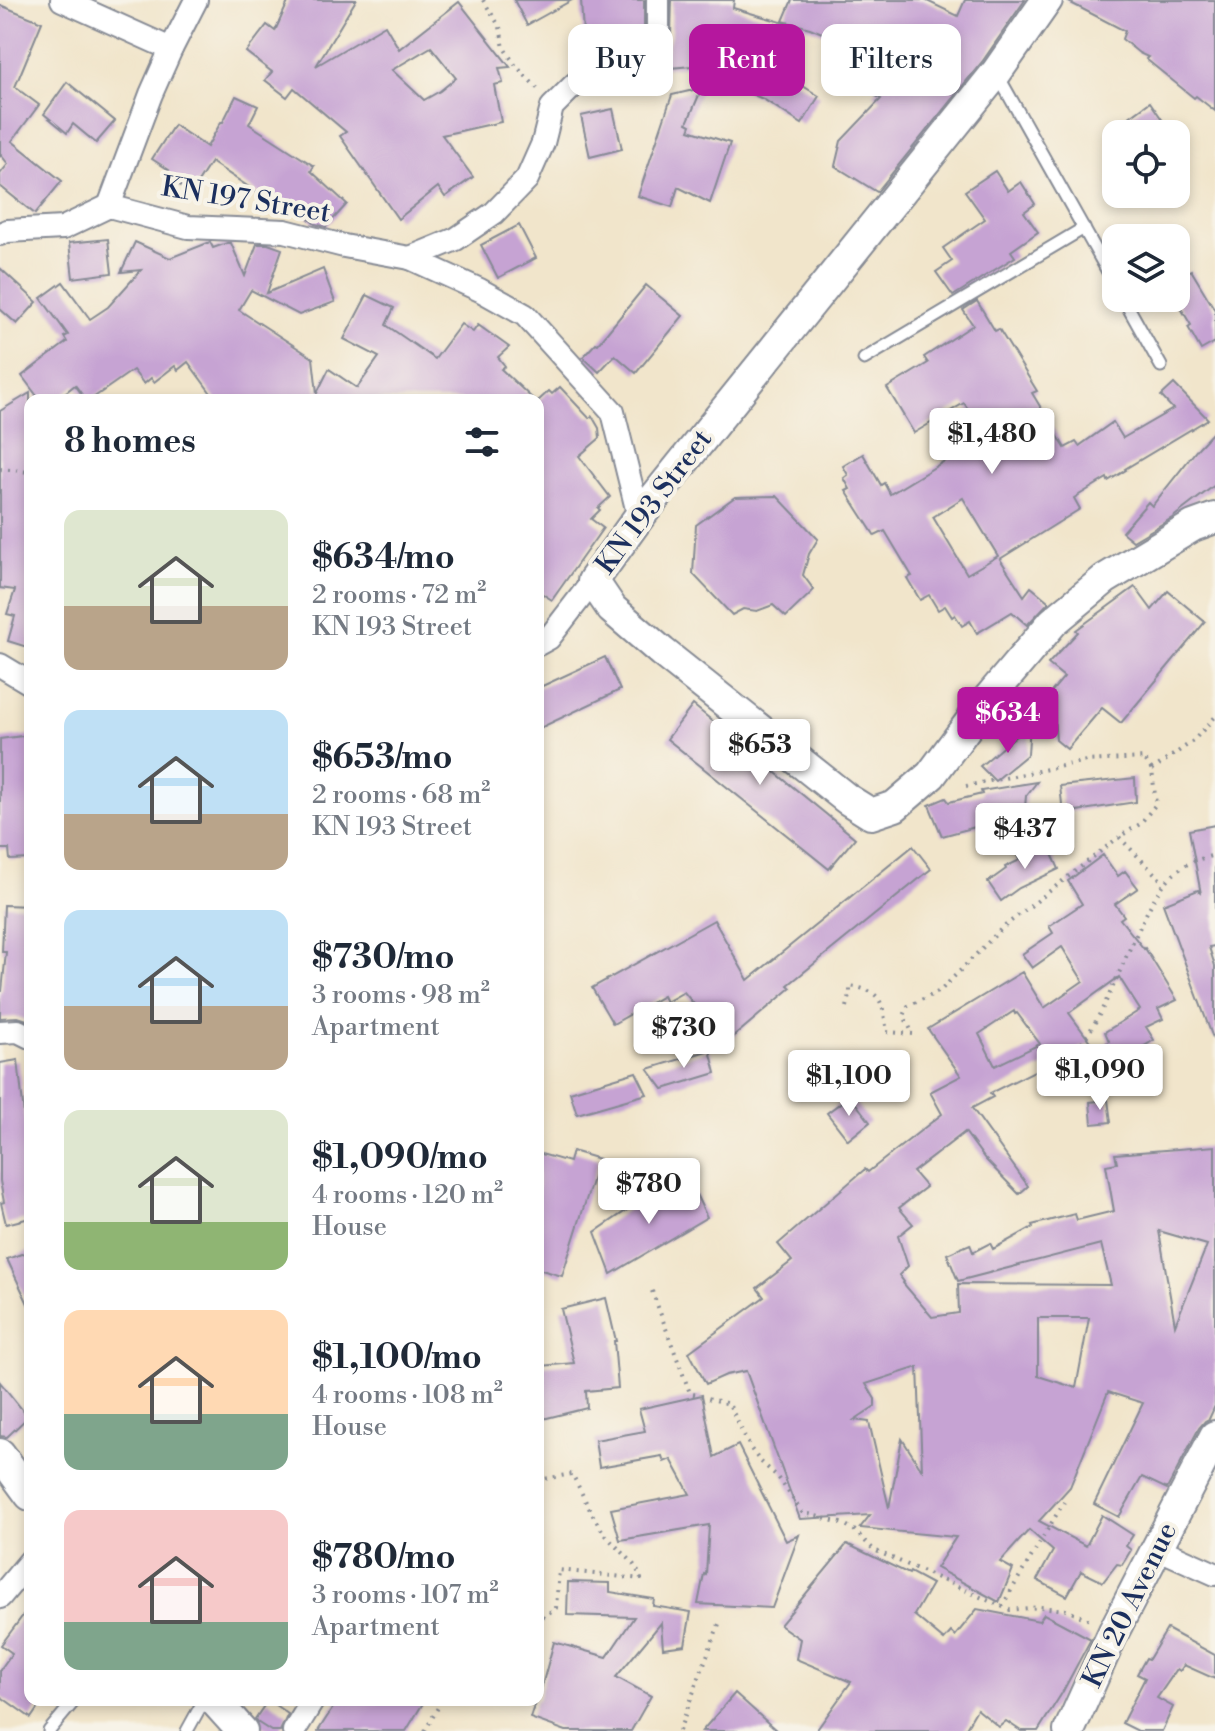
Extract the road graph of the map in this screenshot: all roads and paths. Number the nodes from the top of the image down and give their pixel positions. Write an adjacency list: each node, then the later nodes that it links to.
1 (62, 0): 6 (street)
2 (196, 0): 6 (street)
3 (483, 0): 8 (path)
4 (658, 0): 8 (street)
5 (1047, 0): 7 (street, KN 193 Street)
6 (171, 49): 9 (street)
7 (996, 73): 10 (lane); 19 (street, KN 193 Street)
8 (552, 107): 12 (street)
9 (109, 206): 11 (street); 12 (street, KN 197 Street)
10 (1084, 228): 13 (lane); 15 (lane)
11 (0, 234)
12 (410, 258): 19 (street, KN 197 Street)
13 (1102, 261)
14 (1131, 312): 16 (lane)
15 (864, 359)
16 (1161, 366)
17 (0, 469): 18 (path)
18 (24, 471)
19 (639, 517): 21 (street, KN 193 Street)
20 (1215, 518): 21 (street, KN 193 Street)
21 (593, 581): 22 (street)
22 (544, 641)
23 (0, 665): 24 (street)
24 (24, 679)
25 (1215, 717): 26 (path)
26 (1152, 770): 27 (path); 28 (path)
27 (966, 786)
28 (1119, 837): 30 (path); 31 (path)
29 (1215, 855): 30 (path)
30 (1164, 883): 34 (path)
31 (847, 1007)
32 (0, 1032): 33 (street)
33 (24, 1034)
34 (1082, 1043)
35 (652, 1291): 45 (path)
36 (1215, 1436): 41 (street, KN 20 Avenue)
37 (0, 1454): 39 (street)
38 (544, 1479): 46 (path)
39 (24, 1487)
40 (1064, 1502): 45 (path)
41 (1157, 1548): 43 (street); 48 (street, KN 20 Avenue)
42 (24, 1568): 44 (street)
43 (1215, 1574)
44 (0, 1597)
45 (1002, 1607): 48 (path)
46 (544, 1616)
47 (719, 1624): 59 (path)
48 (1114, 1631): 60 (street, KN 20 Avenue)
49 (70, 1706): 54 (lane)
50 (201, 1706): 55 (lane)
51 (219, 1706): 56 (street)
52 (309, 1706): 57 (street)
53 (439, 1706): 58 (path)
54 (49, 1731)
55 (187, 1731)
56 (242, 1731)
57 (294, 1731)
58 (425, 1731)
59 (679, 1731)
60 (1069, 1731)

